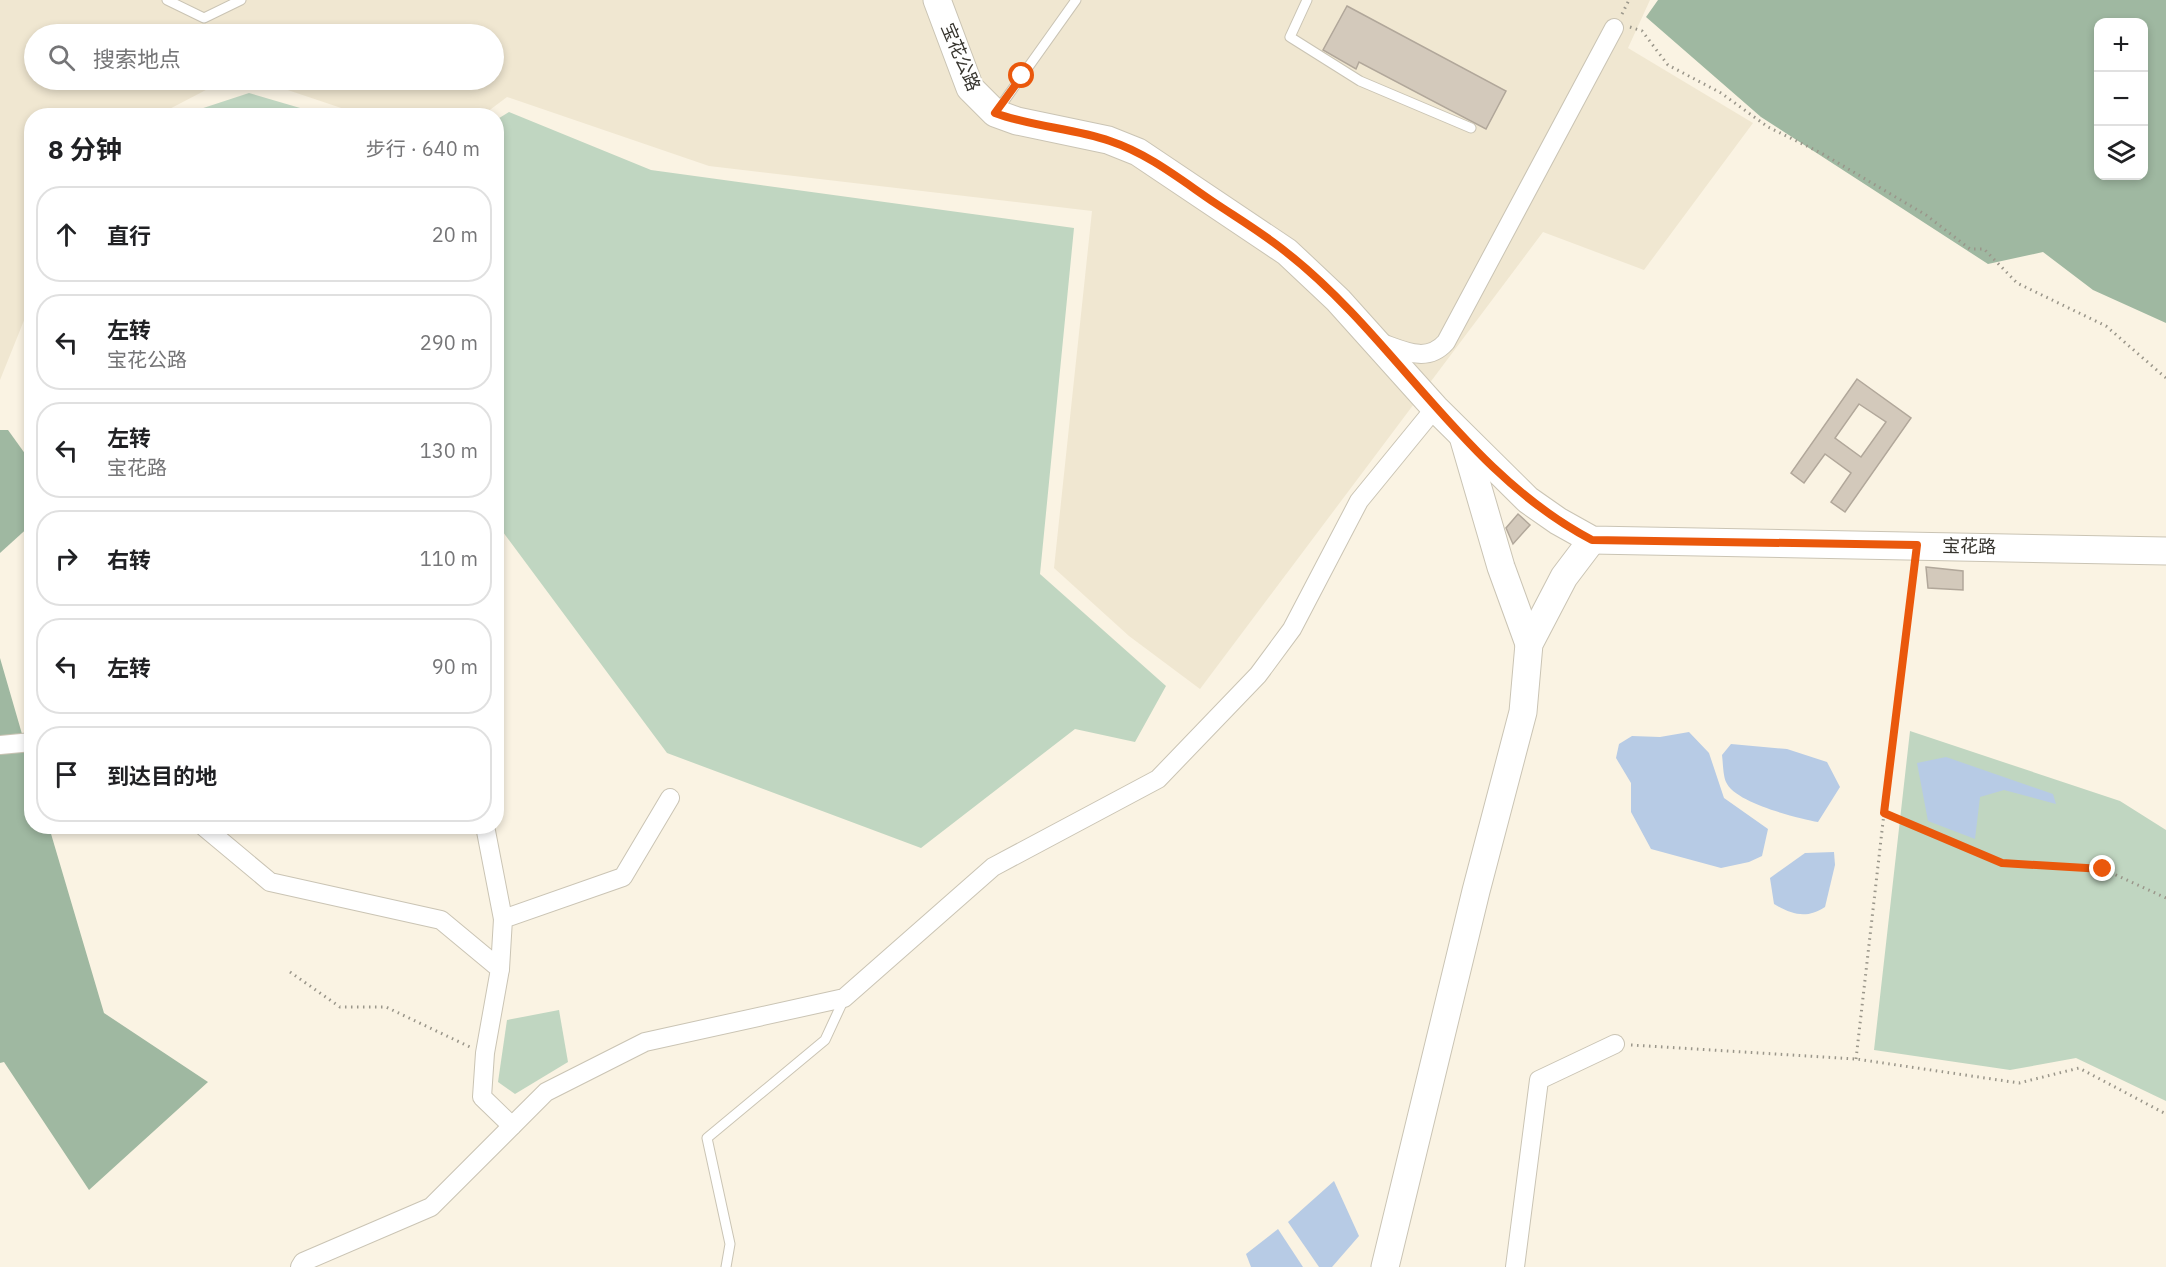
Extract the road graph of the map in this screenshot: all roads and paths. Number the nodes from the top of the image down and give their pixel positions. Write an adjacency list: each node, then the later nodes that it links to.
1 (167, 0): 2 (lane)
2 (241, 0)
3 (937, 0): 7 (street, 宝花公路)
4 (1076, 0): 7 (lane)
5 (1307, 0): 8 (lane)
6 (1620, 27): 9 (street); 10 (path)
7 (995, 113): 9 (street, 宝花公路)
8 (1472, 128)
9 (1376, 341): 11 (street, 宝花公路)
10 (2166, 378)
11 (1435, 408): 12 (street, 宝花公路); 27 (street)
12 (1462, 436): 13 (street, 宝花公路); 16 (street)
13 (1592, 540): 14 (street, 宝花路); 16 (street)
14 (1917, 545): 15 (street, 宝花路); 20 (path)
15 (2166, 551)
16 (1529, 644): 35 (street)
17 (24, 743): 18 (street)
18 (0, 745)
19 (670, 798): 24 (street)
20 (1884, 813): 23 (path); 30 (path)
21 (213, 834): 25 (street)
22 (487, 834): 24 (street)
23 (2166, 898)
24 (503, 919): 25 (street)
25 (500, 969): 29 (street)
26 (290, 972): 29 (path)
27 (844, 998): 32 (street); 34 (lane)
28 (1615, 1044): 30 (path); 36 (street)
29 (485, 1053): 32 (street)
30 (1856, 1059): 31 (path)
31 (2166, 1114)
32 (512, 1125): 33 (street)
33 (300, 1267)
34 (726, 1267)
35 (1385, 1267)
36 (1515, 1267)

